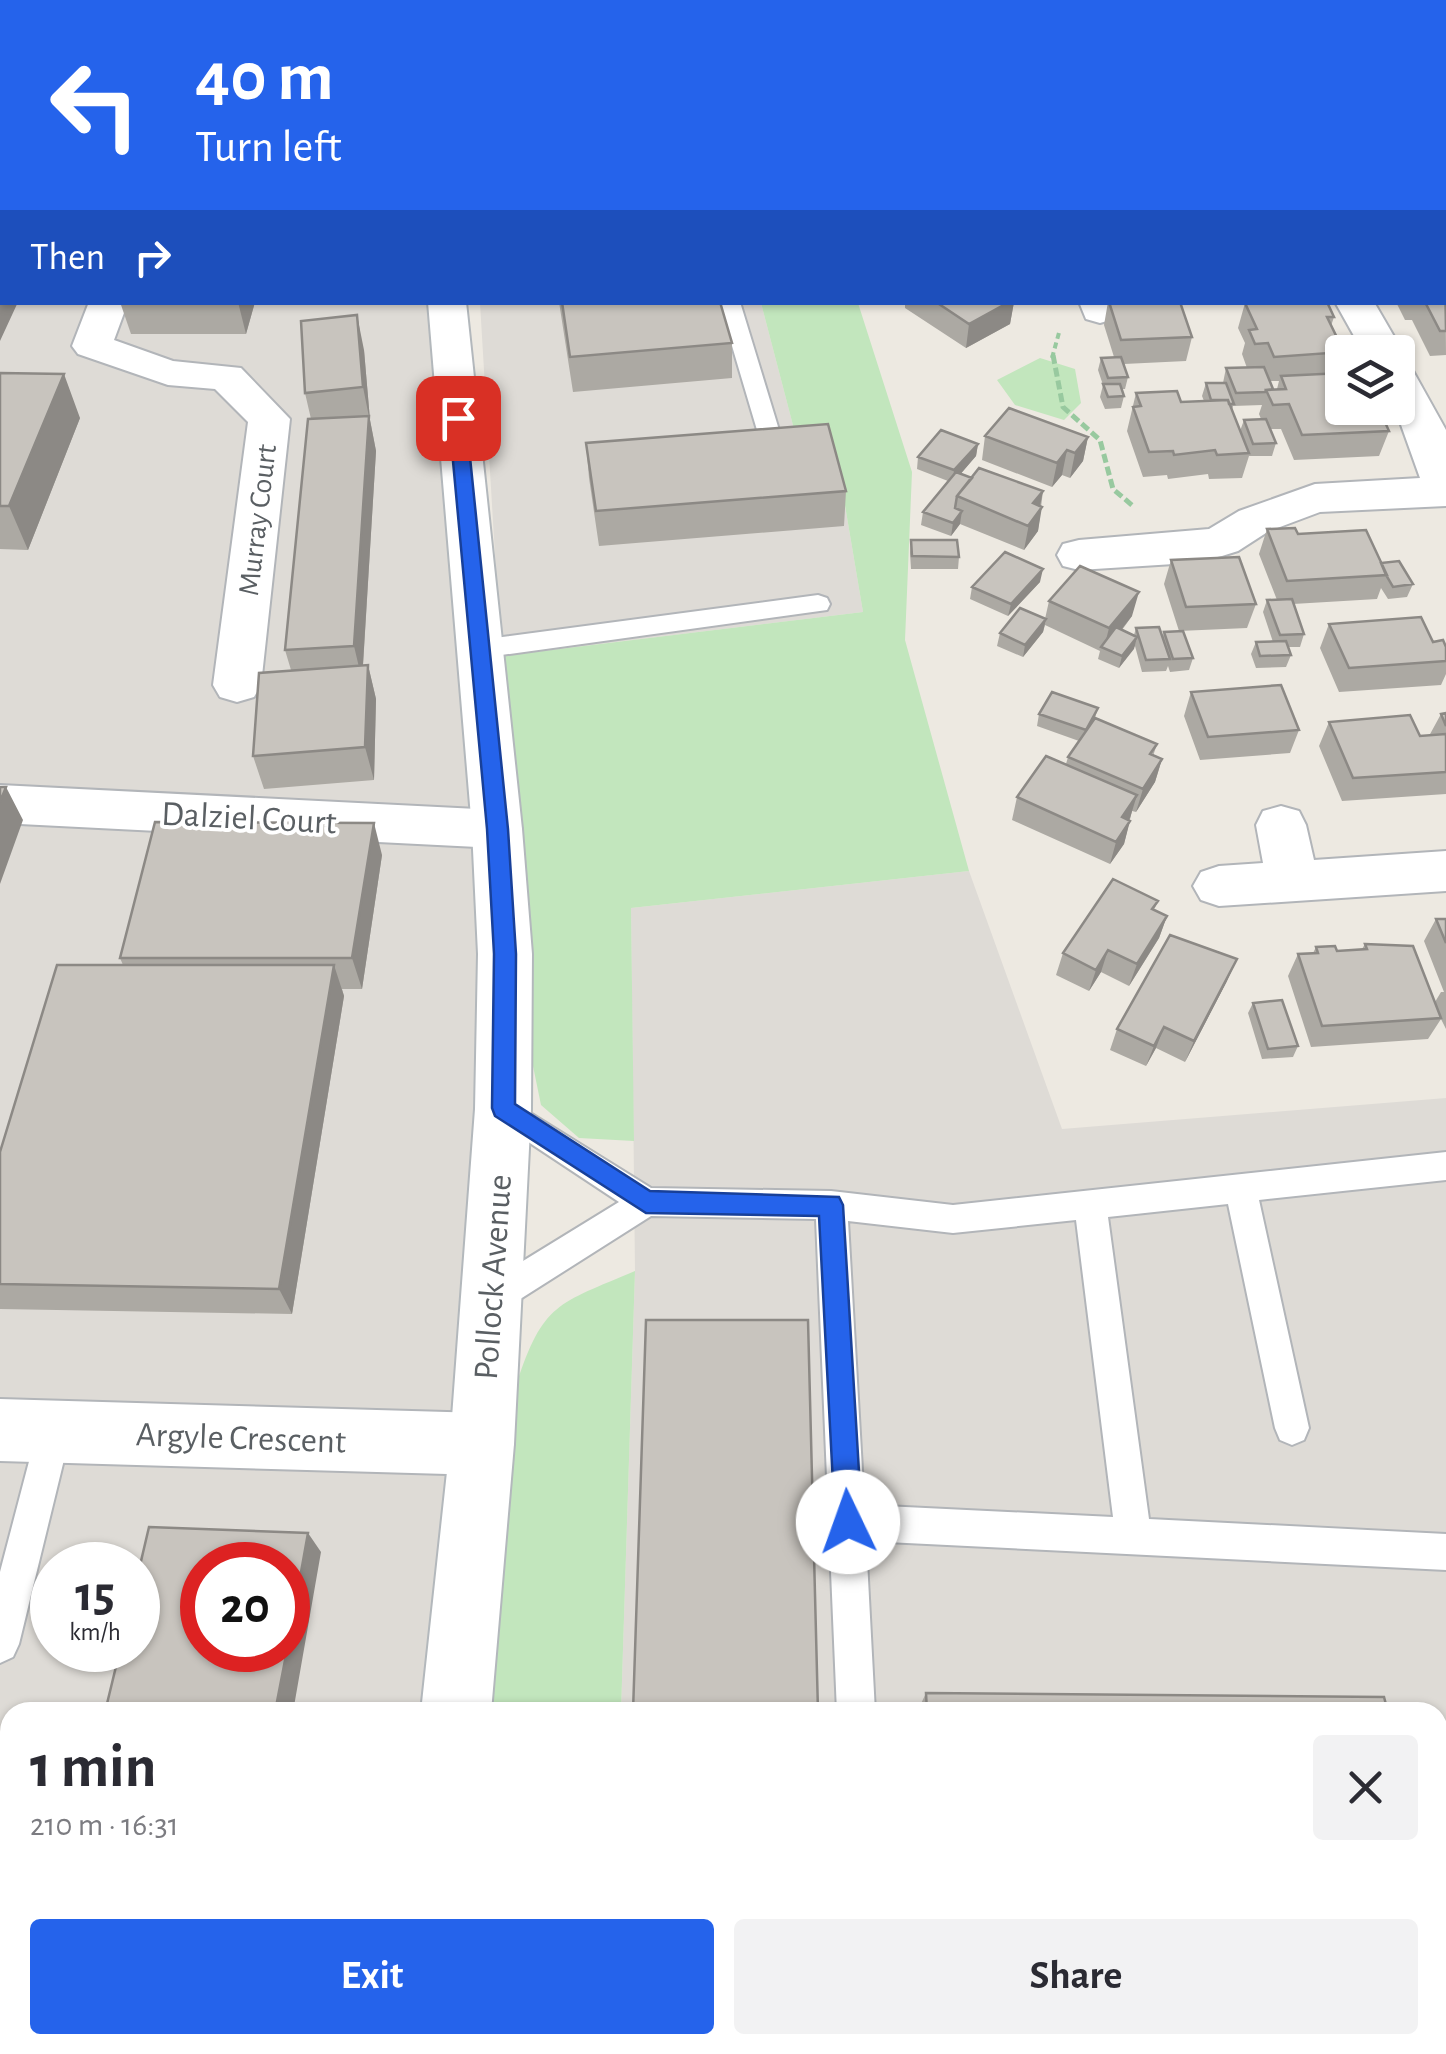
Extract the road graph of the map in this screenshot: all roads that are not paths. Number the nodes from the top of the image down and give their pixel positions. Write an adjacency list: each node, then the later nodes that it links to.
1 (107, 305): 12 (street, Murray Court)
2 (446, 305): 11 (street, Pollock Avenue)
3 (729, 305): 7 (lane)
4 (1356, 305): 5 (street)
5 (1373, 335)
6 (1415, 407): 8 (street)
7 (768, 430)
8 (1446, 492): 9 (street)
9 (1079, 554)
10 (818, 604): 11 (lane)
11 (480, 649): 15 (street, Pollock Avenue)
12 (237, 685)
13 (0, 804): 15 (street, Dalziel Court)
14 (1281, 825): 17 (street)
15 (498, 829): 19 (street, Pollock Avenue)
16 (1446, 872): 17 (street)
17 (1292, 879): 18 (street)
18 (1219, 886)
19 (504, 1108): 22 (lane); 25 (street, Pollock Avenue)
20 (1446, 1166): 21 (lane)
21 (1241, 1188): 24 (lane); 26 (lane)
22 (646, 1202): 23 (lane); 25 (lane)
23 (831, 1205): 24 (lane); 29 (lane)
24 (1090, 1205): 30 (lane)
25 (488, 1301): 28 (street, Pollock Avenue)
26 (1292, 1428)
27 (27, 1431): 28 (street, Argyle Crescent); 32 (lane)
28 (482, 1444): 33 (street, Pollock Avenue)
29 (848, 1522): 30 (lane); 34 (lane)
30 (1133, 1535): 31 (lane)
31 (1446, 1552)
32 (0, 1644)
33 (457, 1702)
34 (856, 1702)

